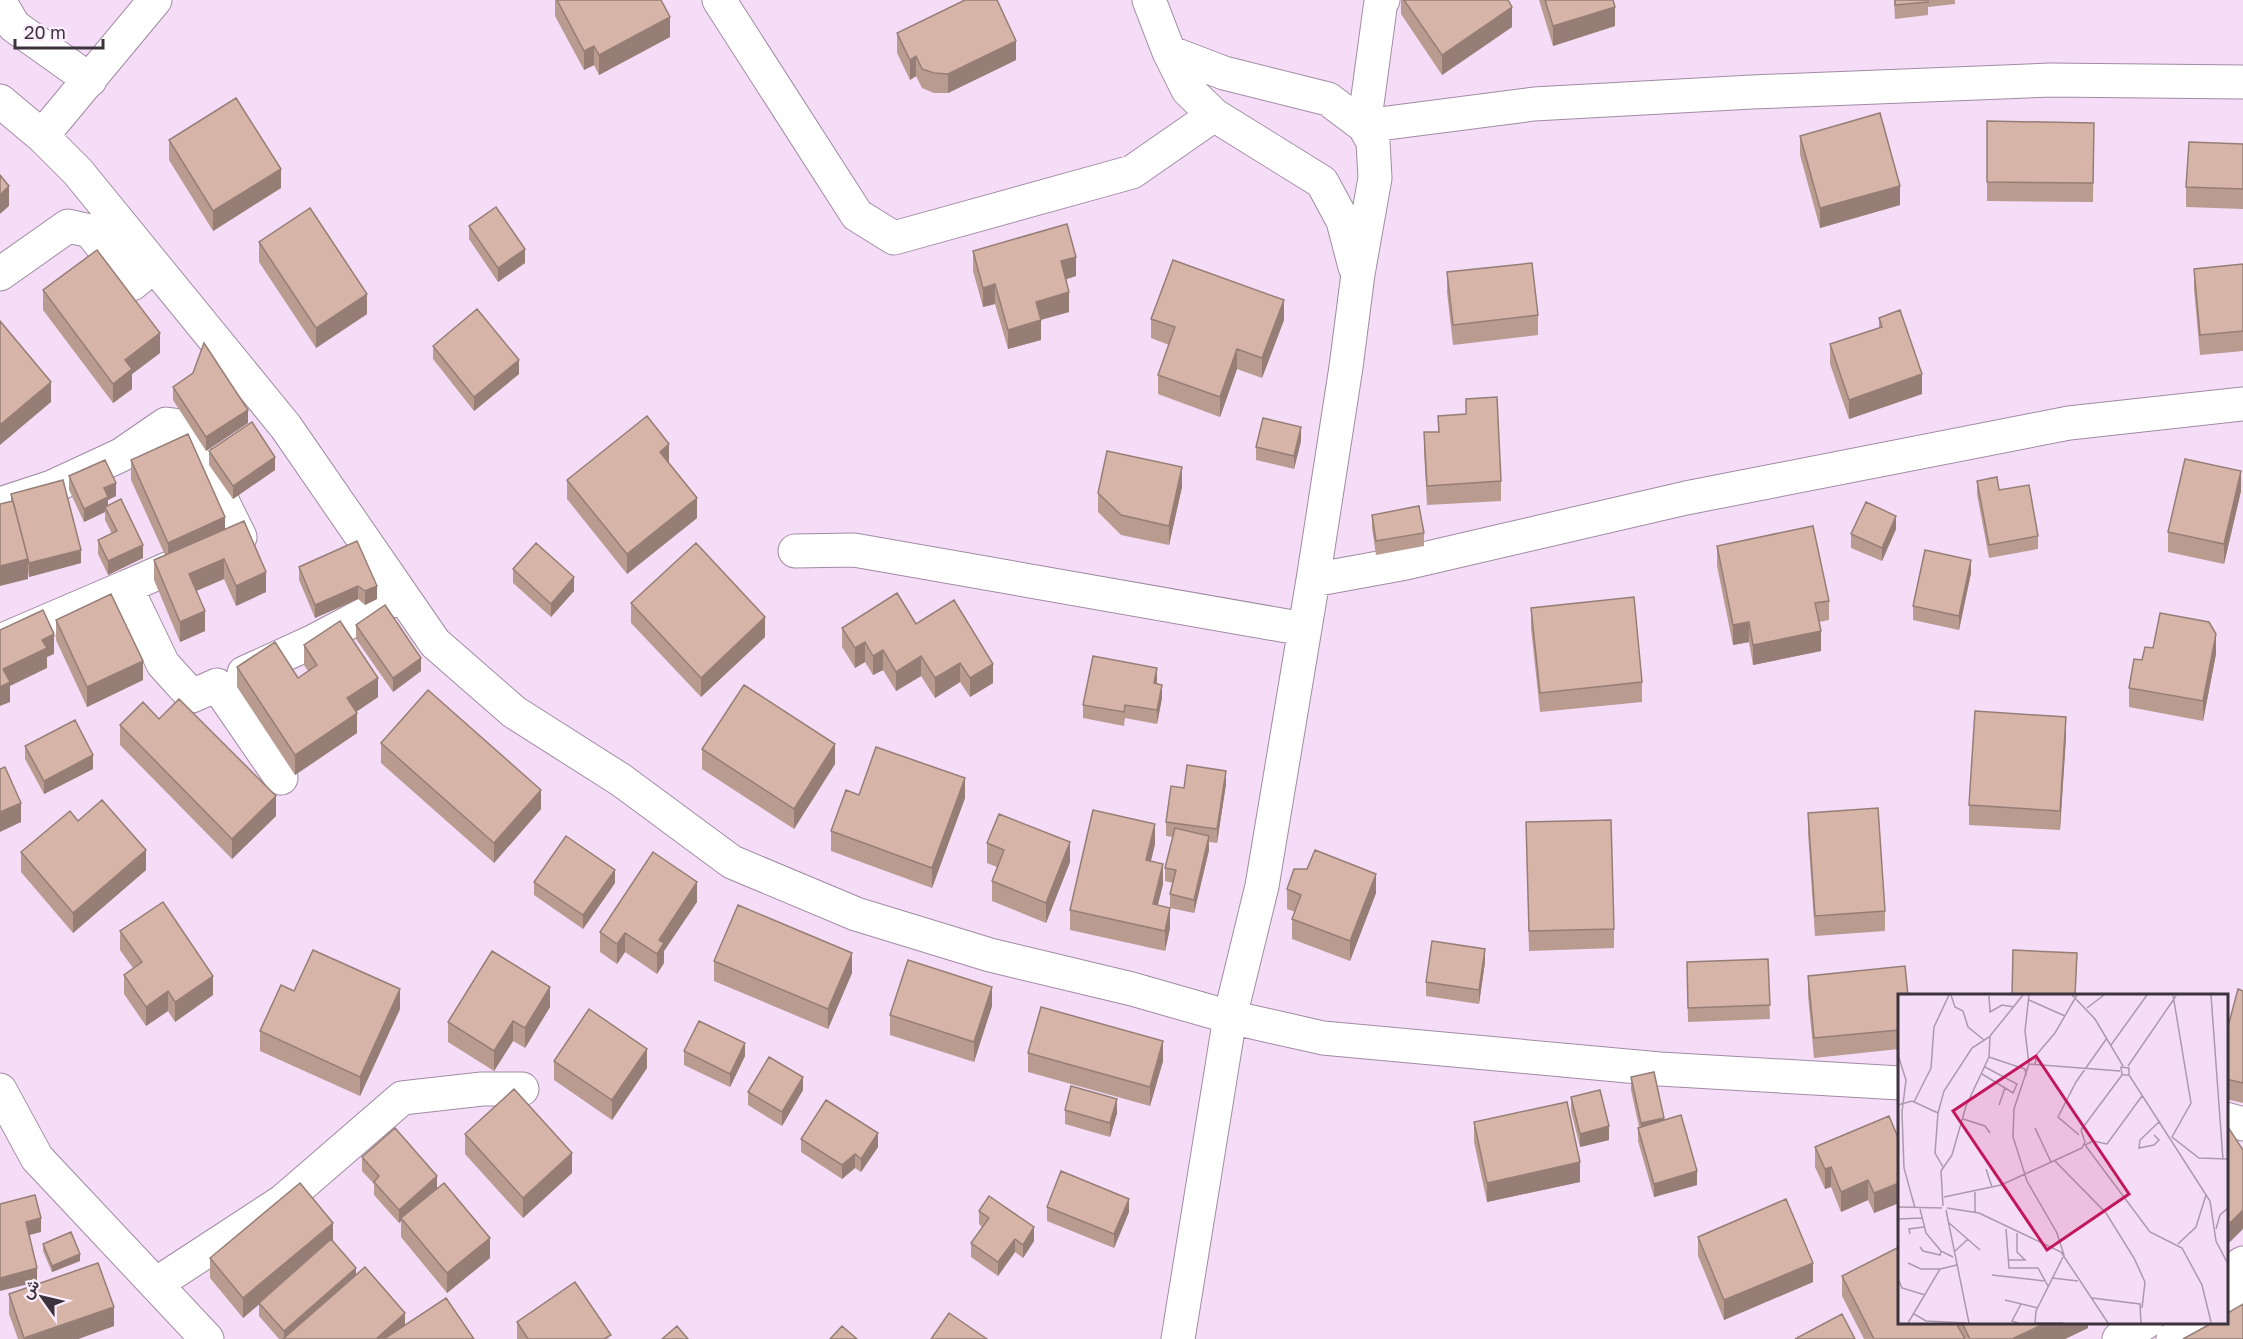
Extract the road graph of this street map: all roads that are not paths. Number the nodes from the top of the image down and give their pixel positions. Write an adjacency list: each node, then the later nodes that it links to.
1 (155, 0): 7 (street)
2 (719, 0): 10 (street)
3 (1149, 0): 6 (street)
4 (1383, 0): 11 (street)
5 (0, 2): 7 (street)
6 (1169, 52): 10 (street); 11 (street)
7 (90, 80): 12 (street)
8 (2243, 82): 11 (street)
9 (0, 101): 12 (street)
10 (1214, 115): 15 (street)
11 (1364, 126): 15 (street)
12 (42, 136): 13 (street)
13 (154, 266): 14 (street); 21 (street)
14 (0, 274)
15 (1358, 274): 19 (street)
16 (2243, 404): 19 (street)
17 (0, 504): 20 (street)
18 (795, 551): 22 (street)
19 (1313, 580): 22 (street)
20 (126, 587): 23 (street); 24 (street)
21 (401, 595): 24 (street); 26 (street)
22 (1304, 629): 26 (street)
23 (0, 641)
24 (217, 685): 25 (street)
25 (281, 778)
26 (1230, 1017): 27 (street); 40 (street)
27 (1898, 1083)
28 (522, 1089): 34 (street)
29 (0, 1090): 34 (street)
30 (2228, 1120): 31 (street)
31 (2243, 1124)
32 (2243, 1263): 33 (street)
33 (2228, 1273)
34 (156, 1284): 39 (street)
35 (2243, 1297): 36 (street)
36 (2228, 1306)
37 (2144, 1324): 41 (street)
38 (2198, 1324): 42 (street)
39 (207, 1339)
40 (1178, 1339)
41 (2119, 1339)
42 (2173, 1339)

